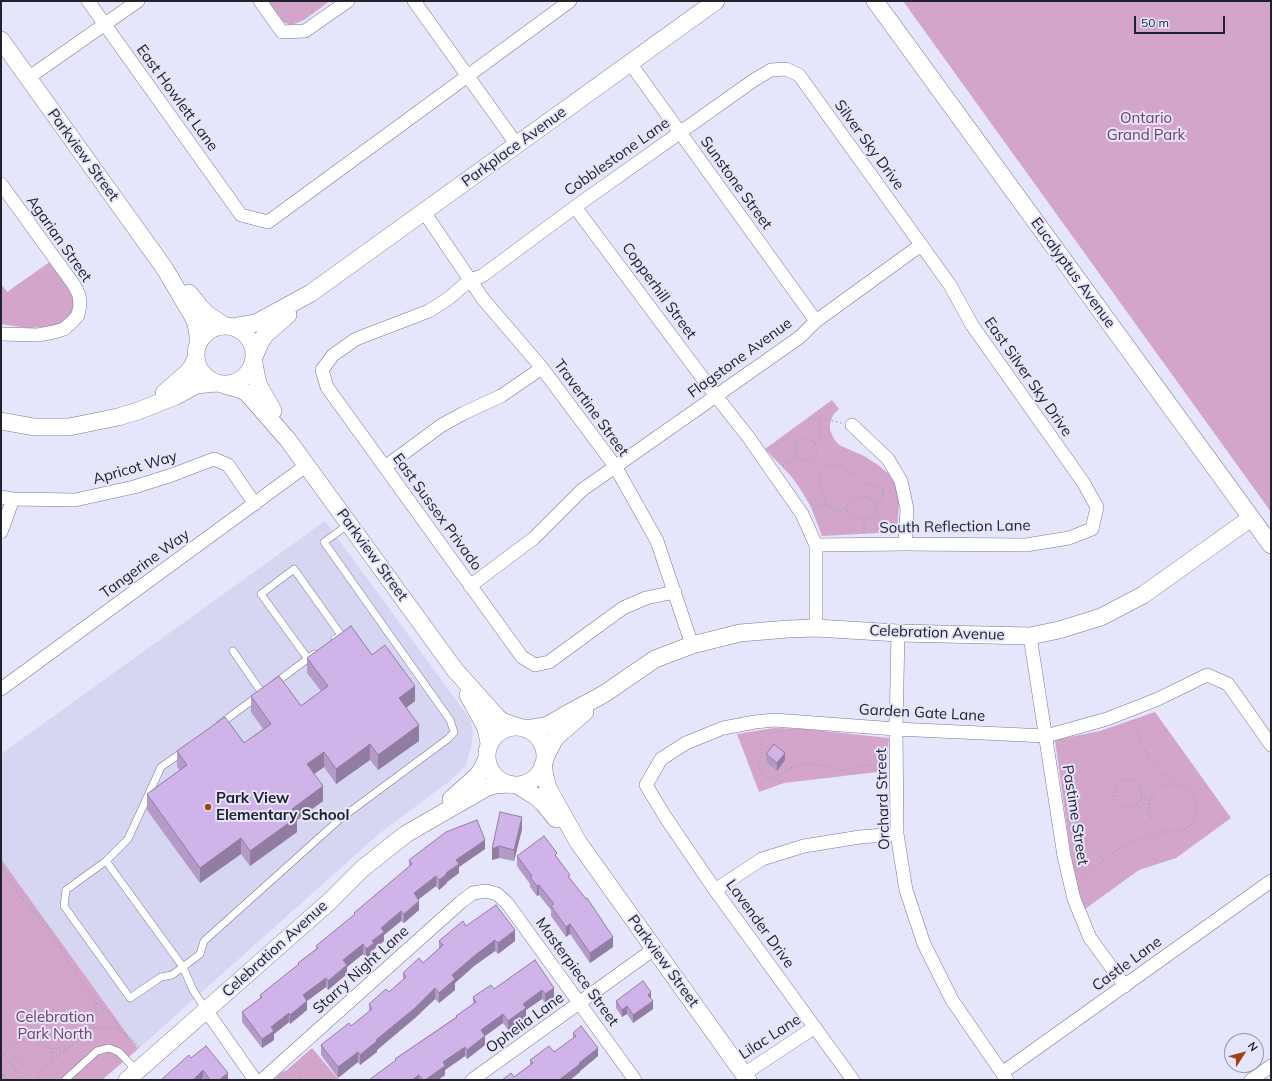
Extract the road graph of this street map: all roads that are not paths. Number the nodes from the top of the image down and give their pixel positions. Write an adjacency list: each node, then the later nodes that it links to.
1 (88, 1): 9 (street, East Howlett Lane)
2 (138, 1): 9 (street)
3 (260, 1): 4 (street)
4 (348, 1)
5 (414, 1): 13 (street)
6 (570, 1): 13 (street)
7 (716, 1): 11 (street, Parkplace Avenue)
8 (875, 1): 42 (street, Eucalyptus Avenue)
9 (105, 24): 13 (street, East Howlett Lane); 14 (street)
10 (1, 40): 14 (street, Parkview Street)
11 (630, 63): 15 (street, Sunstone Street); 16 (street, Parkplace Avenue)
12 (786, 69): 15 (street, Cobblestone Lane); 20 (street, Silver Sky Drive)
13 (468, 75): 16 (street)
14 (28, 78): 21 (street, Parkview Street)
15 (679, 133): 18 (street, Cobblestone Lane); 24 (street, Sunstone Street)
16 (518, 144): 19 (street, Parkplace Avenue)
17 (1, 184): 26 (street, Agarian Street)
18 (575, 206): 22 (street, Cobblestone Lane); 32 (street, Copperhill Street)
19 (424, 212): 22 (street, Travertine Street); 23 (street, Parkplace Avenue)
20 (922, 246): 24 (street, Flagstone Avenue); 44 (street, East Silver Sky Drive)
21 (165, 269): 25 (street); 27 (street)
22 (470, 280): 29 (street, Travertine Street); 30 (street, Cobblestone Lane)
23 (312, 293): 25 (street, Parkplace Avenue); 28 (street, Parkplace Avenue)
24 (816, 321): 32 (street, Flagstone Avenue)
25 (228, 326): 27 (street); 28 (street)
26 (1, 334)
27 (198, 350): 31 (street); 33 (street)
28 (254, 360): 31 (street); 36 (street)
29 (542, 368): 38 (street, Travertine Street); 39 (street)
30 (322, 370): 39 (street, East Sussex Privado)
31 (221, 384): 33 (street); 36 (street)
32 (716, 396): 38 (street, Flagstone Avenue); 47 (street, Copperhill Street)
33 (150, 405): 34 (street)
34 (1, 421)
35 (852, 426): 46 (street)
36 (288, 440): 37 (street, Parkview Street)
37 (307, 465): 41 (street, Tangerine Way); 43 (street, Parkview Street)
38 (614, 466): 49 (street, Flagstone Avenue); 50 (street, Travertine Street)
39 (385, 467): 49 (street, East Sussex Privado)
40 (7, 498): 41 (street, Apricot Way); 45 (street)
41 (255, 504): 60 (street, Tangerine Way)
42 (1251, 518): 48 (street, Eucalyptus Avenue); 53 (street, Celebration Avenue)
43 (349, 524): 59 (street, Parkview Street); 81 (lane)
44 (1092, 529): 46 (street, South Reflection Lane)
45 (1, 532)
46 (905, 544): 47 (street, South Reflection Lane)
47 (816, 545): 51 (street)
48 (1271, 545)
49 (470, 586): 50 (street, East Sussex Privado)
50 (675, 592): 55 (street, Travertine Street)
51 (816, 628): 52 (street, Celebration Avenue); 55 (street, Celebration Avenue)
52 (898, 633): 53 (street, Celebration Avenue); 64 (street, Orchard Street)
53 (1030, 636): 66 (street, Pastime Street)
54 (330, 643): 58 (lane)
55 (692, 645): 62 (street, Celebration Avenue)
56 (233, 651): 61 (lane)
57 (319, 651): 58 (lane)
58 (308, 659): 61 (lane)
59 (455, 670): 63 (street, Parkview Street); 69 (street, Parkview Street)
60 (1, 689)
61 (262, 693): 65 (lane)
62 (604, 694): 63 (street, Celebration Avenue); 70 (street, Celebration Avenue)
63 (523, 728): 69 (street); 70 (street)
64 (896, 729): 66 (street, Garden Gate Lane); 72 (street, Garden Gate Lane); 74 (street, Orchard Street)
65 (211, 730)
66 (1046, 736): 68 (street, Garden Gate Lane); 82 (street, Pastime Street)
67 (193, 744): 76 (lane)
68 (1271, 745)
69 (488, 750): 71 (street); 73 (street, Celebration Avenue)
70 (544, 761): 71 (street); 75 (street, Parkview Street)
71 (514, 785): 73 (street, Celebration Avenue); 75 (street, Parkview Street)
72 (646, 785): 78 (street, Lavender Drive)
73 (425, 822): 84 (street, Celebration Avenue)
74 (897, 834): 78 (street); 89 (street, Orchard Street)
75 (578, 842): 80 (street, Parkview Street)
76 (106, 860): 81 (lane); 81 (lane)
77 (1271, 881): 82 (street, Castle Lane)
78 (715, 890): 85 (street, Lavender Drive)
79 (486, 891): 83 (street, Masterpiece Street); 92 (street, Starry Night Lane)
80 (654, 949): 83 (street, Ophelia Lane); 88 (street, Parkview Street)
81 (183, 967): 84 (lane)
82 (1125, 986): 89 (street, Castle Lane)
83 (579, 1003): 93 (street, Ophelia Lane); 94 (street, Masterpiece Street)
84 (206, 1010): 87 (street, Celebration Avenue); 91 (street)
85 (815, 1027): 88 (street, Lilac Lane); 95 (street, Lavender Drive)
86 (1271, 1066): 96 (street)
87 (132, 1075): 90 (lane)
88 (746, 1077)
89 (1005, 1077)
90 (65, 1080)
91 (255, 1080)
92 (262, 1080)
93 (472, 1080)
94 (635, 1080)
95 (853, 1080)
96 (1251, 1080)

